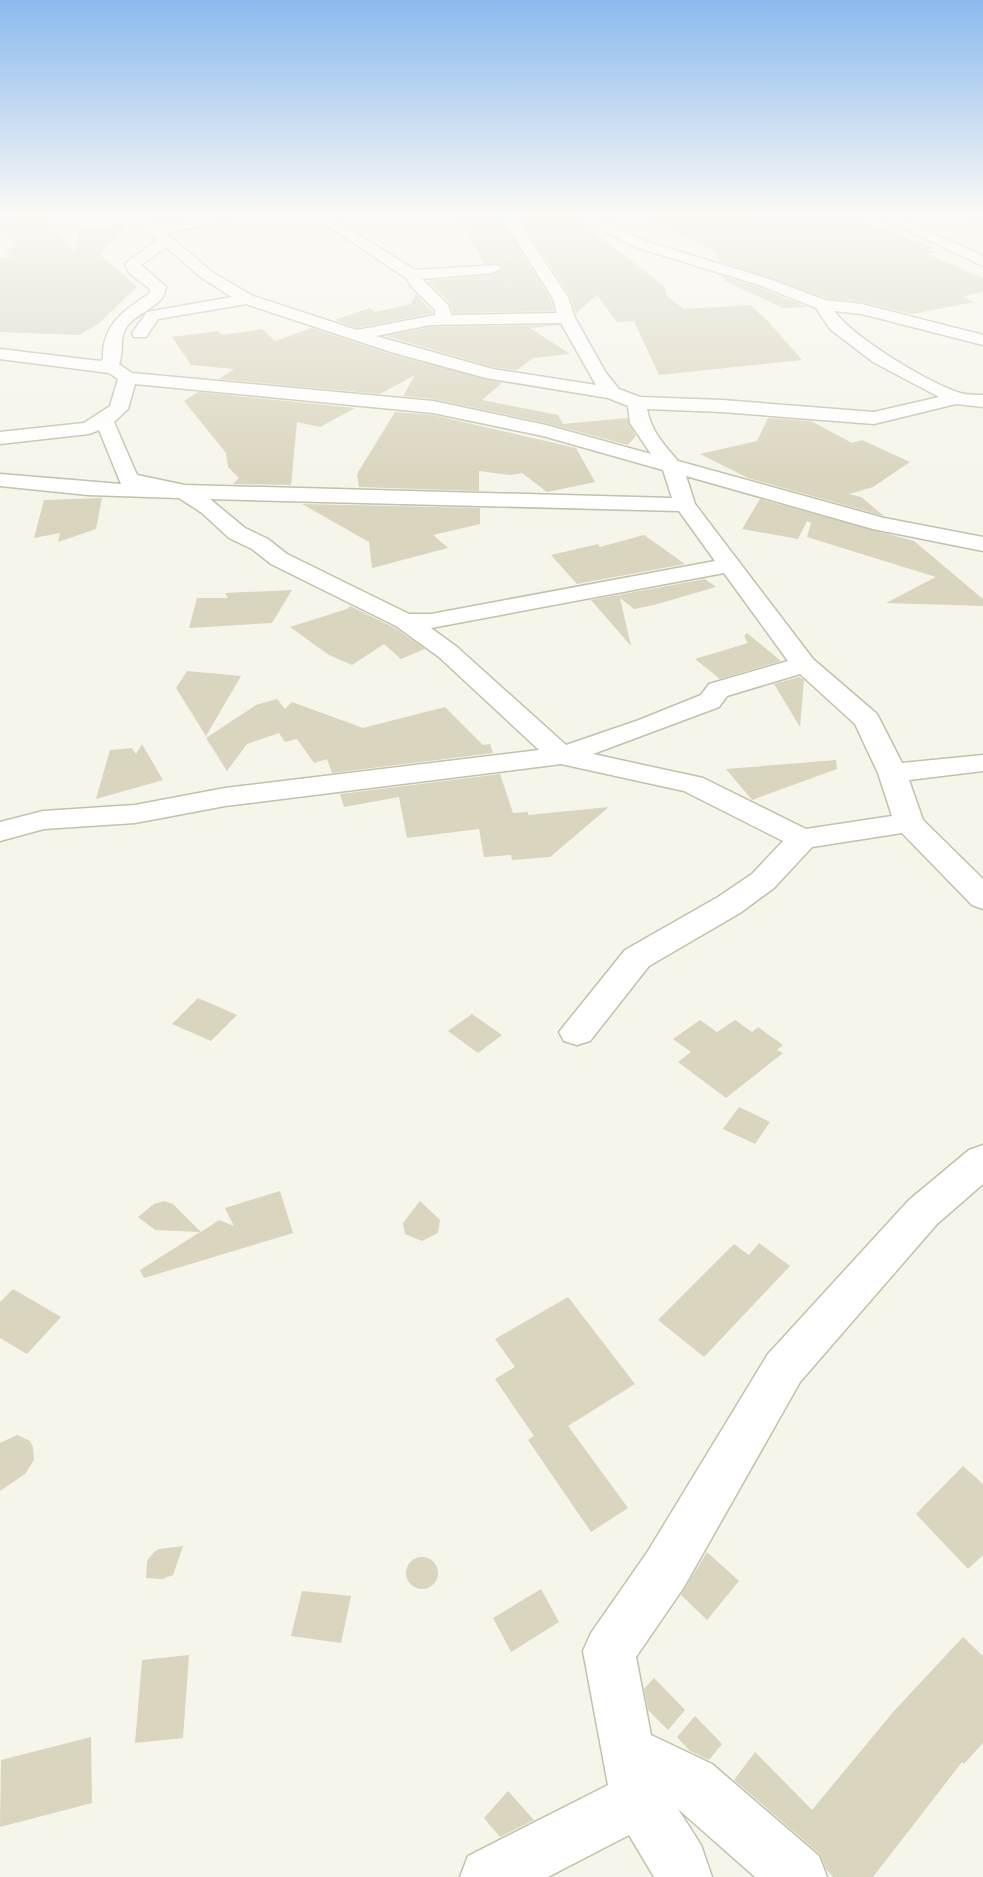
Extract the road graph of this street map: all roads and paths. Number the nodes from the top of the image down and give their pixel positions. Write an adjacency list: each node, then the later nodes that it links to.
1 (145, 304): 12 (street)
2 (220, 304): 12 (street)
3 (261, 304): 9 (street)
4 (437, 304): 8 (street)
5 (562, 304): 7 (street)
6 (822, 304): 10 (street); 14 (street)
7 (567, 318): 8 (street); 13 (street)
8 (443, 320): 9 (street)
9 (367, 339): 13 (street)
10 (983, 340)
11 (0, 354): 12 (street)
12 (115, 371): 17 (street); 19 (street)
13 (612, 393): 16 (street)
14 (956, 398): 15 (street); 16 (street)
15 (983, 401)
16 (637, 403): 19 (street)
17 (119, 409): 18 (street); 21 (street)
18 (0, 438)
19 (673, 468): 22 (street); 23 (street)
20 (0, 480): 21 (street)
21 (183, 491): 22 (street); 25 (street)
22 (686, 505): 24 (street)
23 (983, 544)
24 (732, 565): 25 (street); 26 (street)
25 (405, 621): 27 (street)
26 (804, 664): 27 (street); 29 (street)
27 (561, 756): 31 (street); 32 (street)
28 (983, 763): 29 (street)
29 (892, 773): 30 (street)
30 (909, 823): 32 (street); 33 (street)
31 (0, 832)
32 (802, 839): 34 (street)
33 (983, 898)
34 (577, 1032)
35 (983, 1161): 36 (street)
36 (633, 1775): 37 (street); 38 (street); 39 (street)
37 (489, 1877)
38 (683, 1877)
39 (798, 1877)

